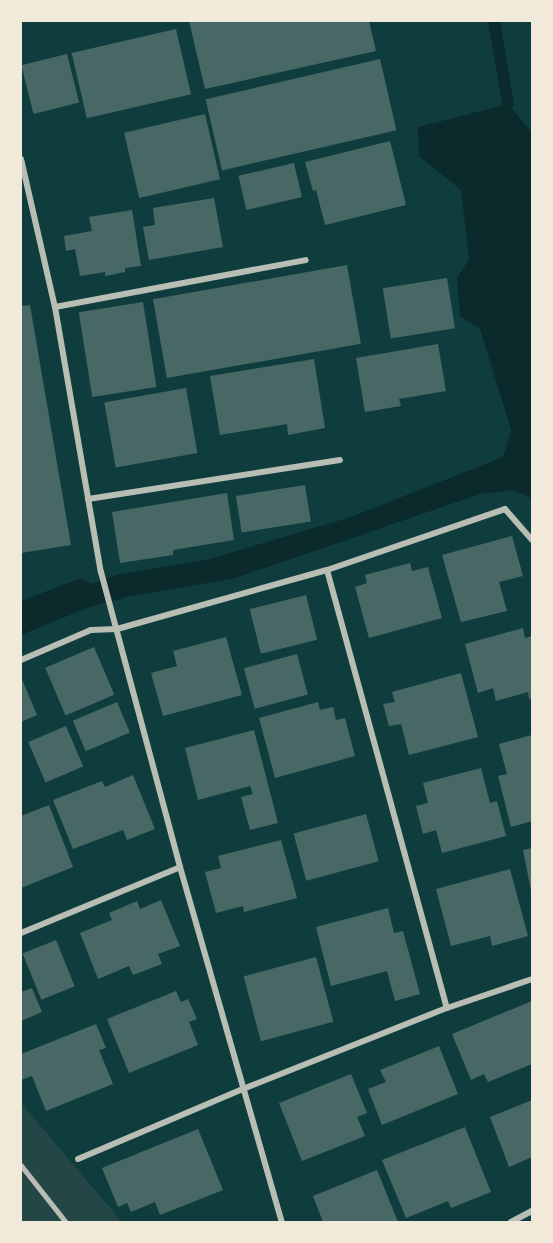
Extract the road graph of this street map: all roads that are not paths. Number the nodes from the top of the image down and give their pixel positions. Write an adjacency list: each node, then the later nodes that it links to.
1 (21, 159): 3 (street)
2 (306, 260): 3 (street)
3 (55, 307): 5 (street)
4 (340, 460): 5 (street)
5 (88, 499): 8 (street)
6 (532, 540): 7 (street)
7 (327, 570): 8 (street); 13 (street)
8 (117, 629): 9 (street); 10 (street)
9 (21, 660)
10 (180, 867): 11 (street); 14 (street)
11 (21, 933)
12 (532, 979): 13 (street)
13 (447, 1008): 14 (street)
14 (243, 1089): 15 (street); 19 (street)
15 (78, 1159)
16 (21, 1165): 18 (lane)
17 (532, 1211): 20 (street)
18 (66, 1222)
19 (282, 1222)
20 (511, 1222)

